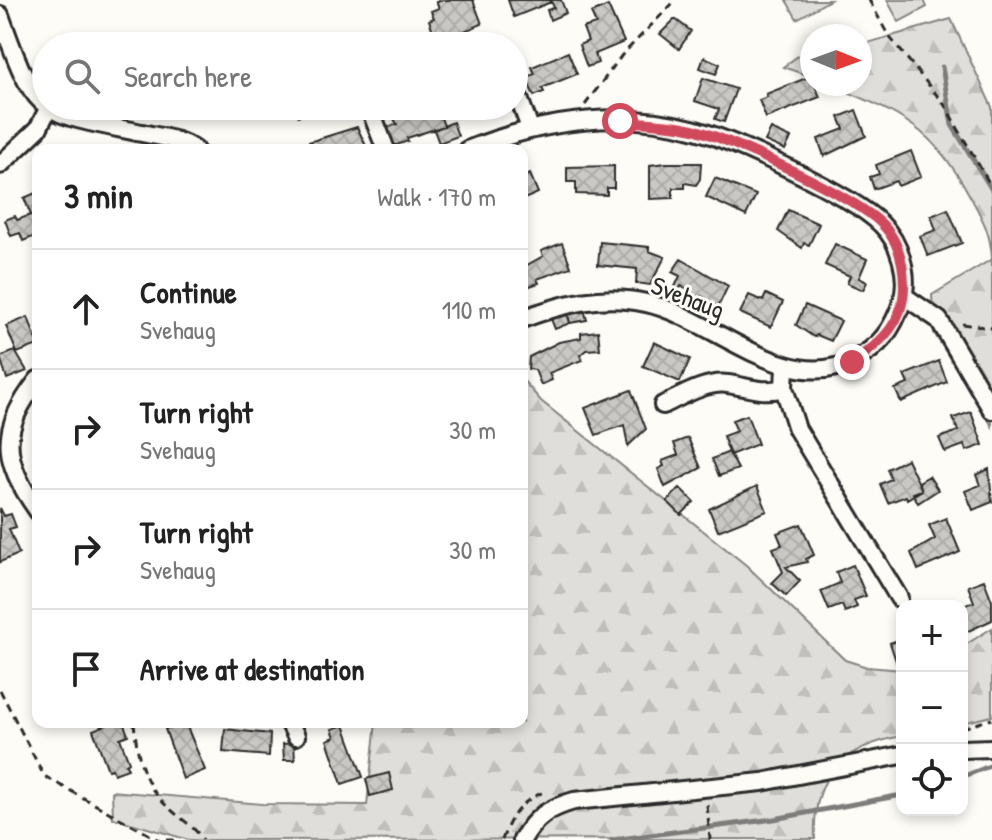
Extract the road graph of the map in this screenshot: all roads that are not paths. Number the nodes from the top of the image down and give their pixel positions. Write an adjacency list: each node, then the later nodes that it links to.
1 (0, 15): 2 (street)
2 (32, 91)
3 (42, 120): 11 (street)
4 (75, 120): 8 (street)
5 (374, 120): 9 (street)
6 (527, 120): 7 (street)
7 (530, 128): 10 (street, Svehaug); 12 (street, Svehaug)
8 (180, 144)
9 (384, 144)
10 (484, 144)
11 (0, 165)
12 (904, 296): 14 (street, Svehaug); 18 (street)
13 (528, 317): 14 (street, Svehaug)
14 (785, 367): 16 (street)
15 (32, 385): 19 (street)
16 (784, 388): 17 (street); 20 (street)
17 (663, 405)
18 (992, 410)
19 (32, 503)
20 (899, 598)
21 (992, 748): 22 (street)
22 (968, 749)
23 (896, 756): 24 (street)
24 (522, 840)

